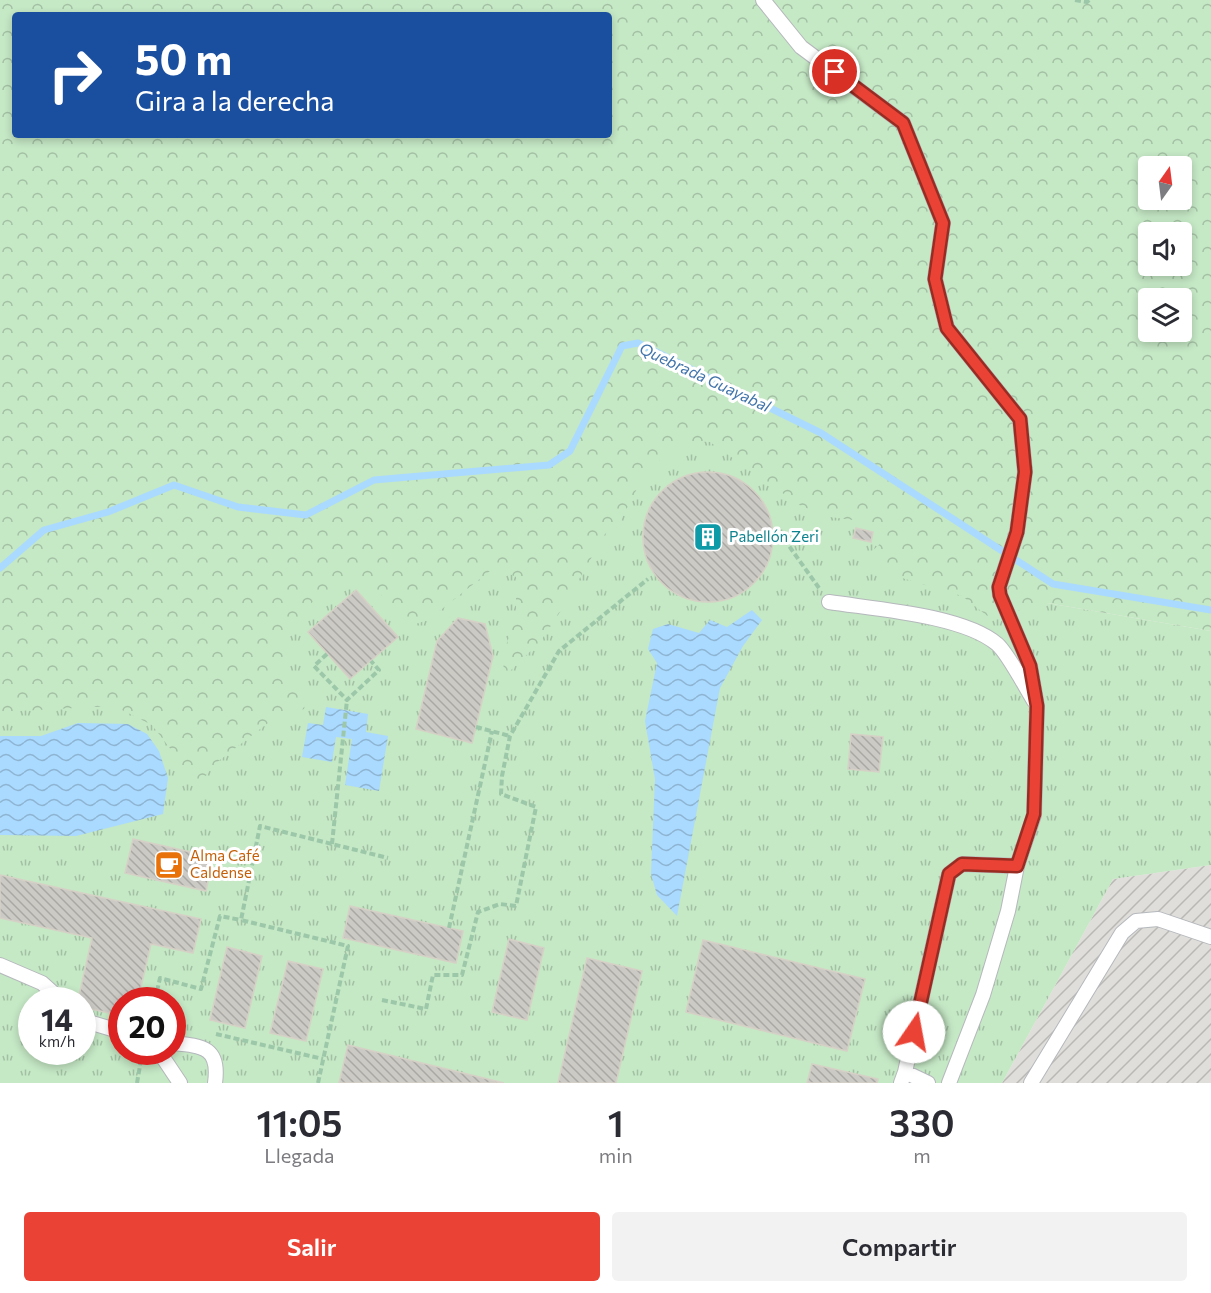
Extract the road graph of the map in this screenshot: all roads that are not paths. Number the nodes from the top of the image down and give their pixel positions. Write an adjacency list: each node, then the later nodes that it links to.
1 (763, 0): 3 (lane)
2 (829, 602): 3 (lane)
3 (1037, 706): 4 (lane)
4 (1017, 866): 10 (lane); 14 (lane)
5 (1211, 937): 15 (lane)
6 (0, 965): 7 (lane)
7 (46, 987)
8 (186, 1045): 12 (lane)
9 (168, 1065): 11 (lane)
10 (903, 1077): 13 (lane)
11 (180, 1083)
12 (215, 1083)
13 (928, 1083)
14 (949, 1083)
15 (1031, 1083)

